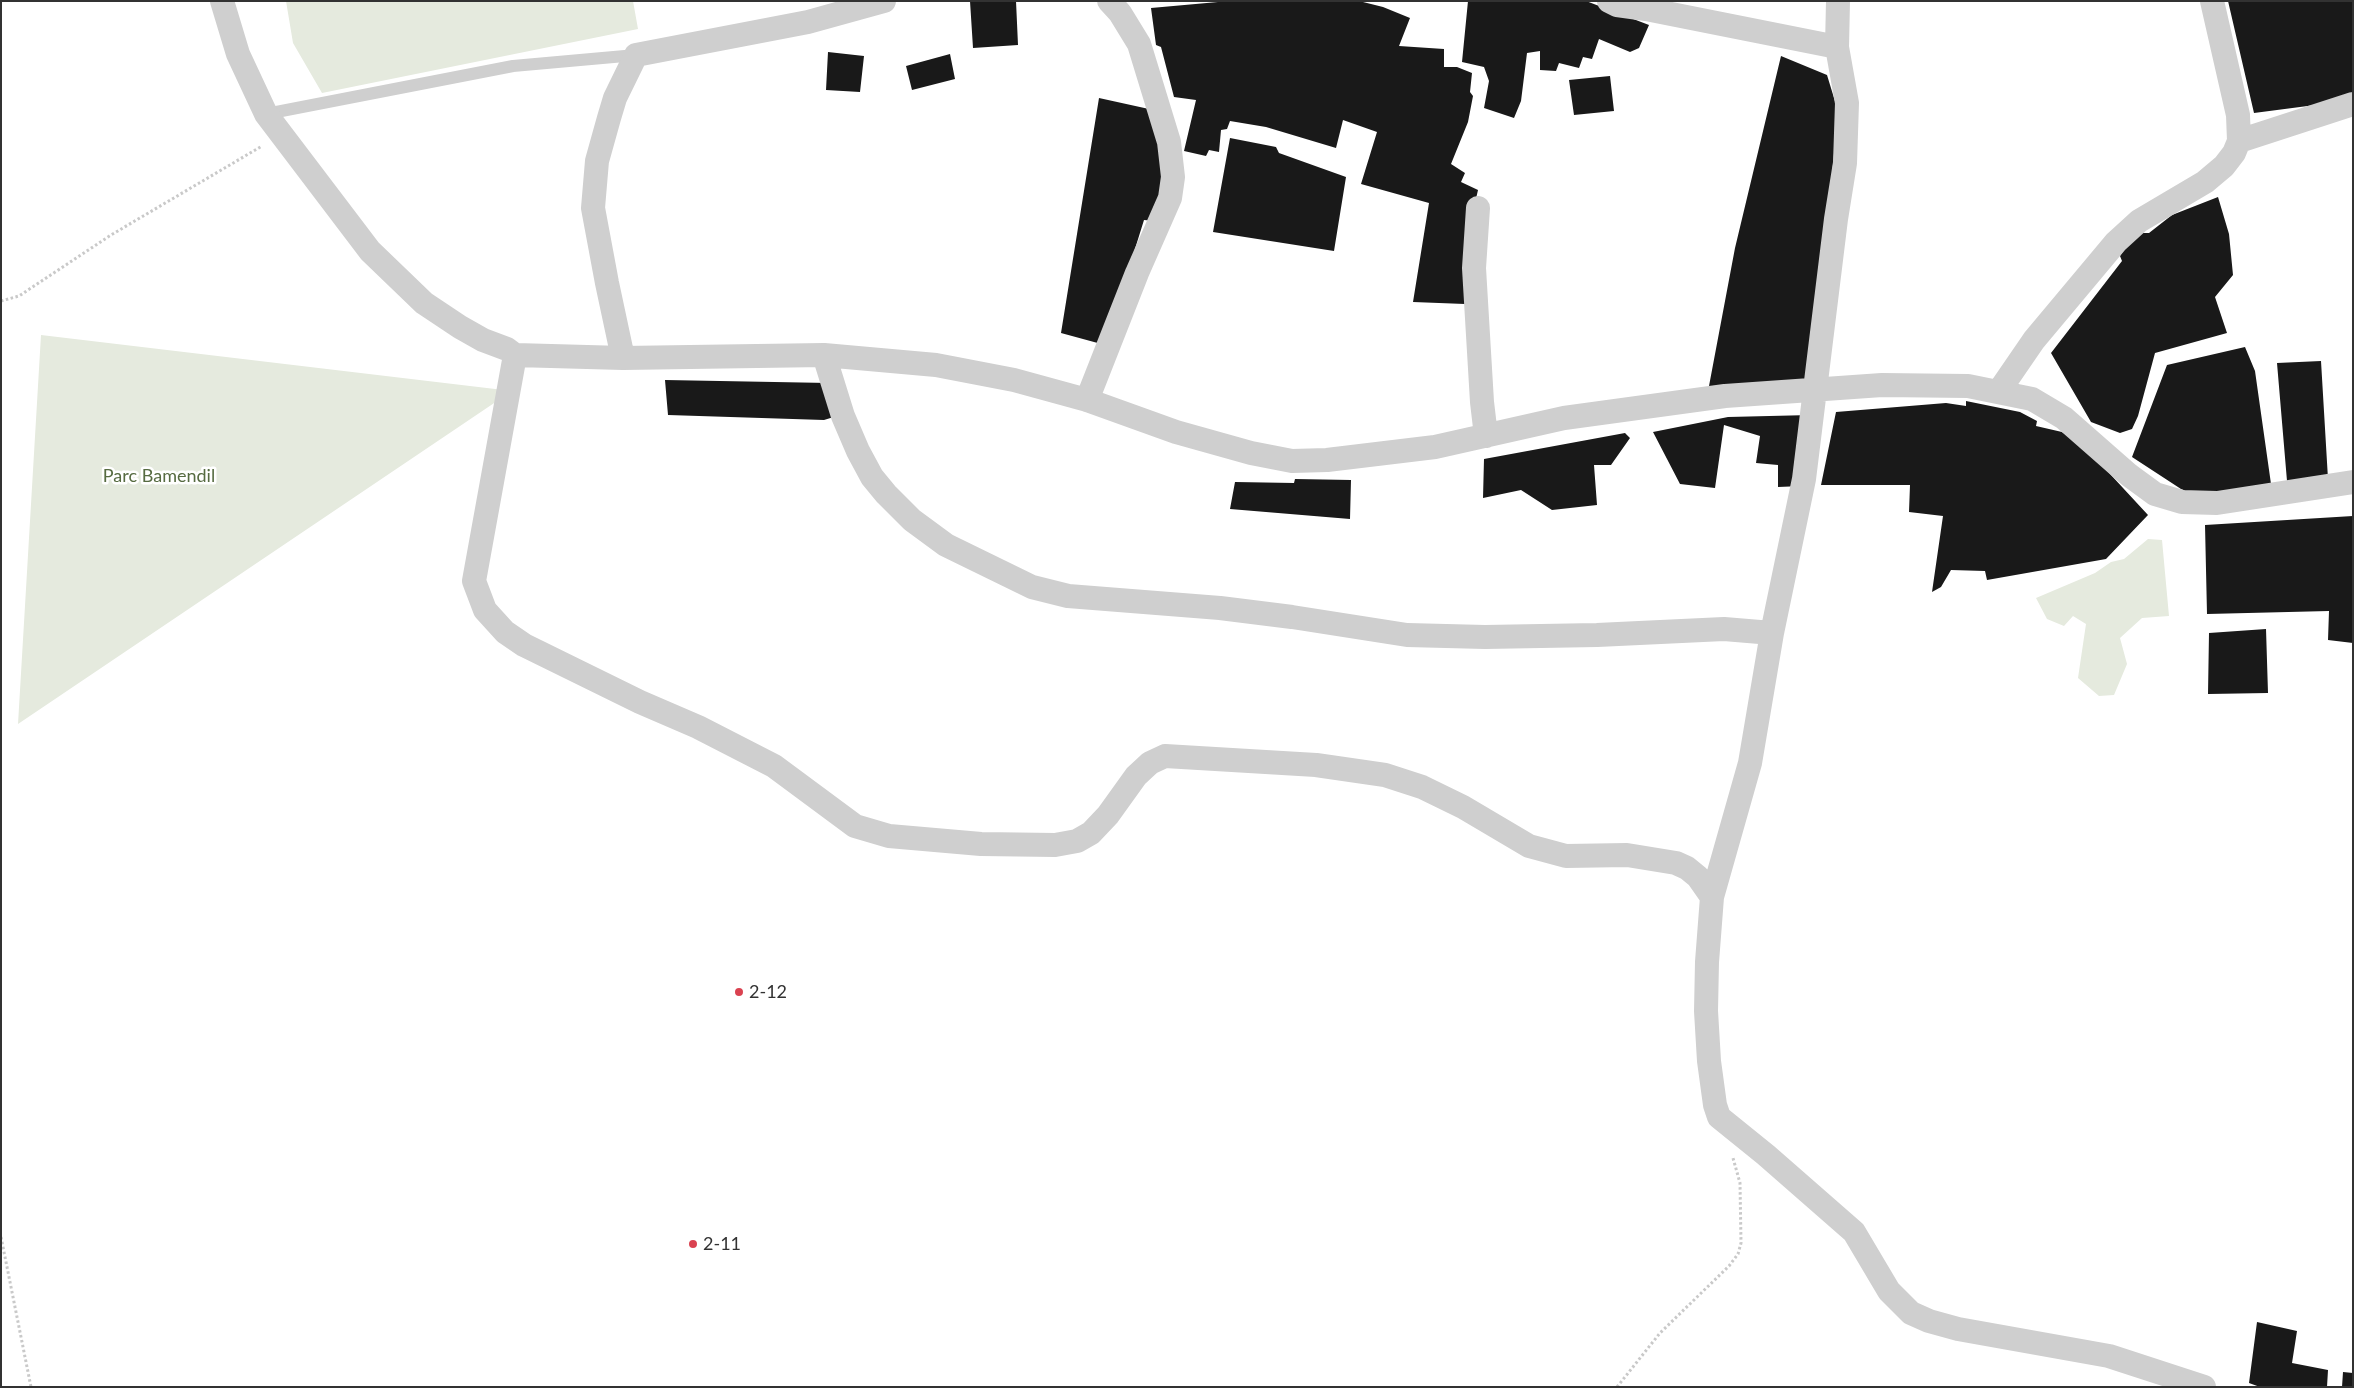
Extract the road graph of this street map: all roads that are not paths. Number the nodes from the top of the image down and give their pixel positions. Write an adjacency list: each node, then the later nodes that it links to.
1 (222, 1): 10 (street)
2 (884, 1): 8 (street)
3 (1110, 1): 18 (street)
4 (1609, 1): 7 (street)
5 (1838, 1): 7 (street)
6 (2212, 1): 11 (street)
7 (1838, 47): 16 (street)
8 (636, 55): 10 (lane); 15 (street)
9 (2353, 104): 11 (street)
10 (266, 114): 13 (street)
11 (2239, 141): 17 (street)
12 (1478, 208): 19 (street)
13 (515, 355): 15 (street); 22 (street)
14 (824, 355): 15 (street); 18 (street); 21 (street)
15 (623, 358)
16 (1816, 391): 17 (street); 19 (street); 21 (street)
17 (1999, 391): 20 (street)
18 (1087, 400): 19 (street)
19 (1486, 436)
20 (2353, 482)
21 (1772, 632): 22 (street)
22 (1712, 897): 23 (street)
23 (2204, 1387)

